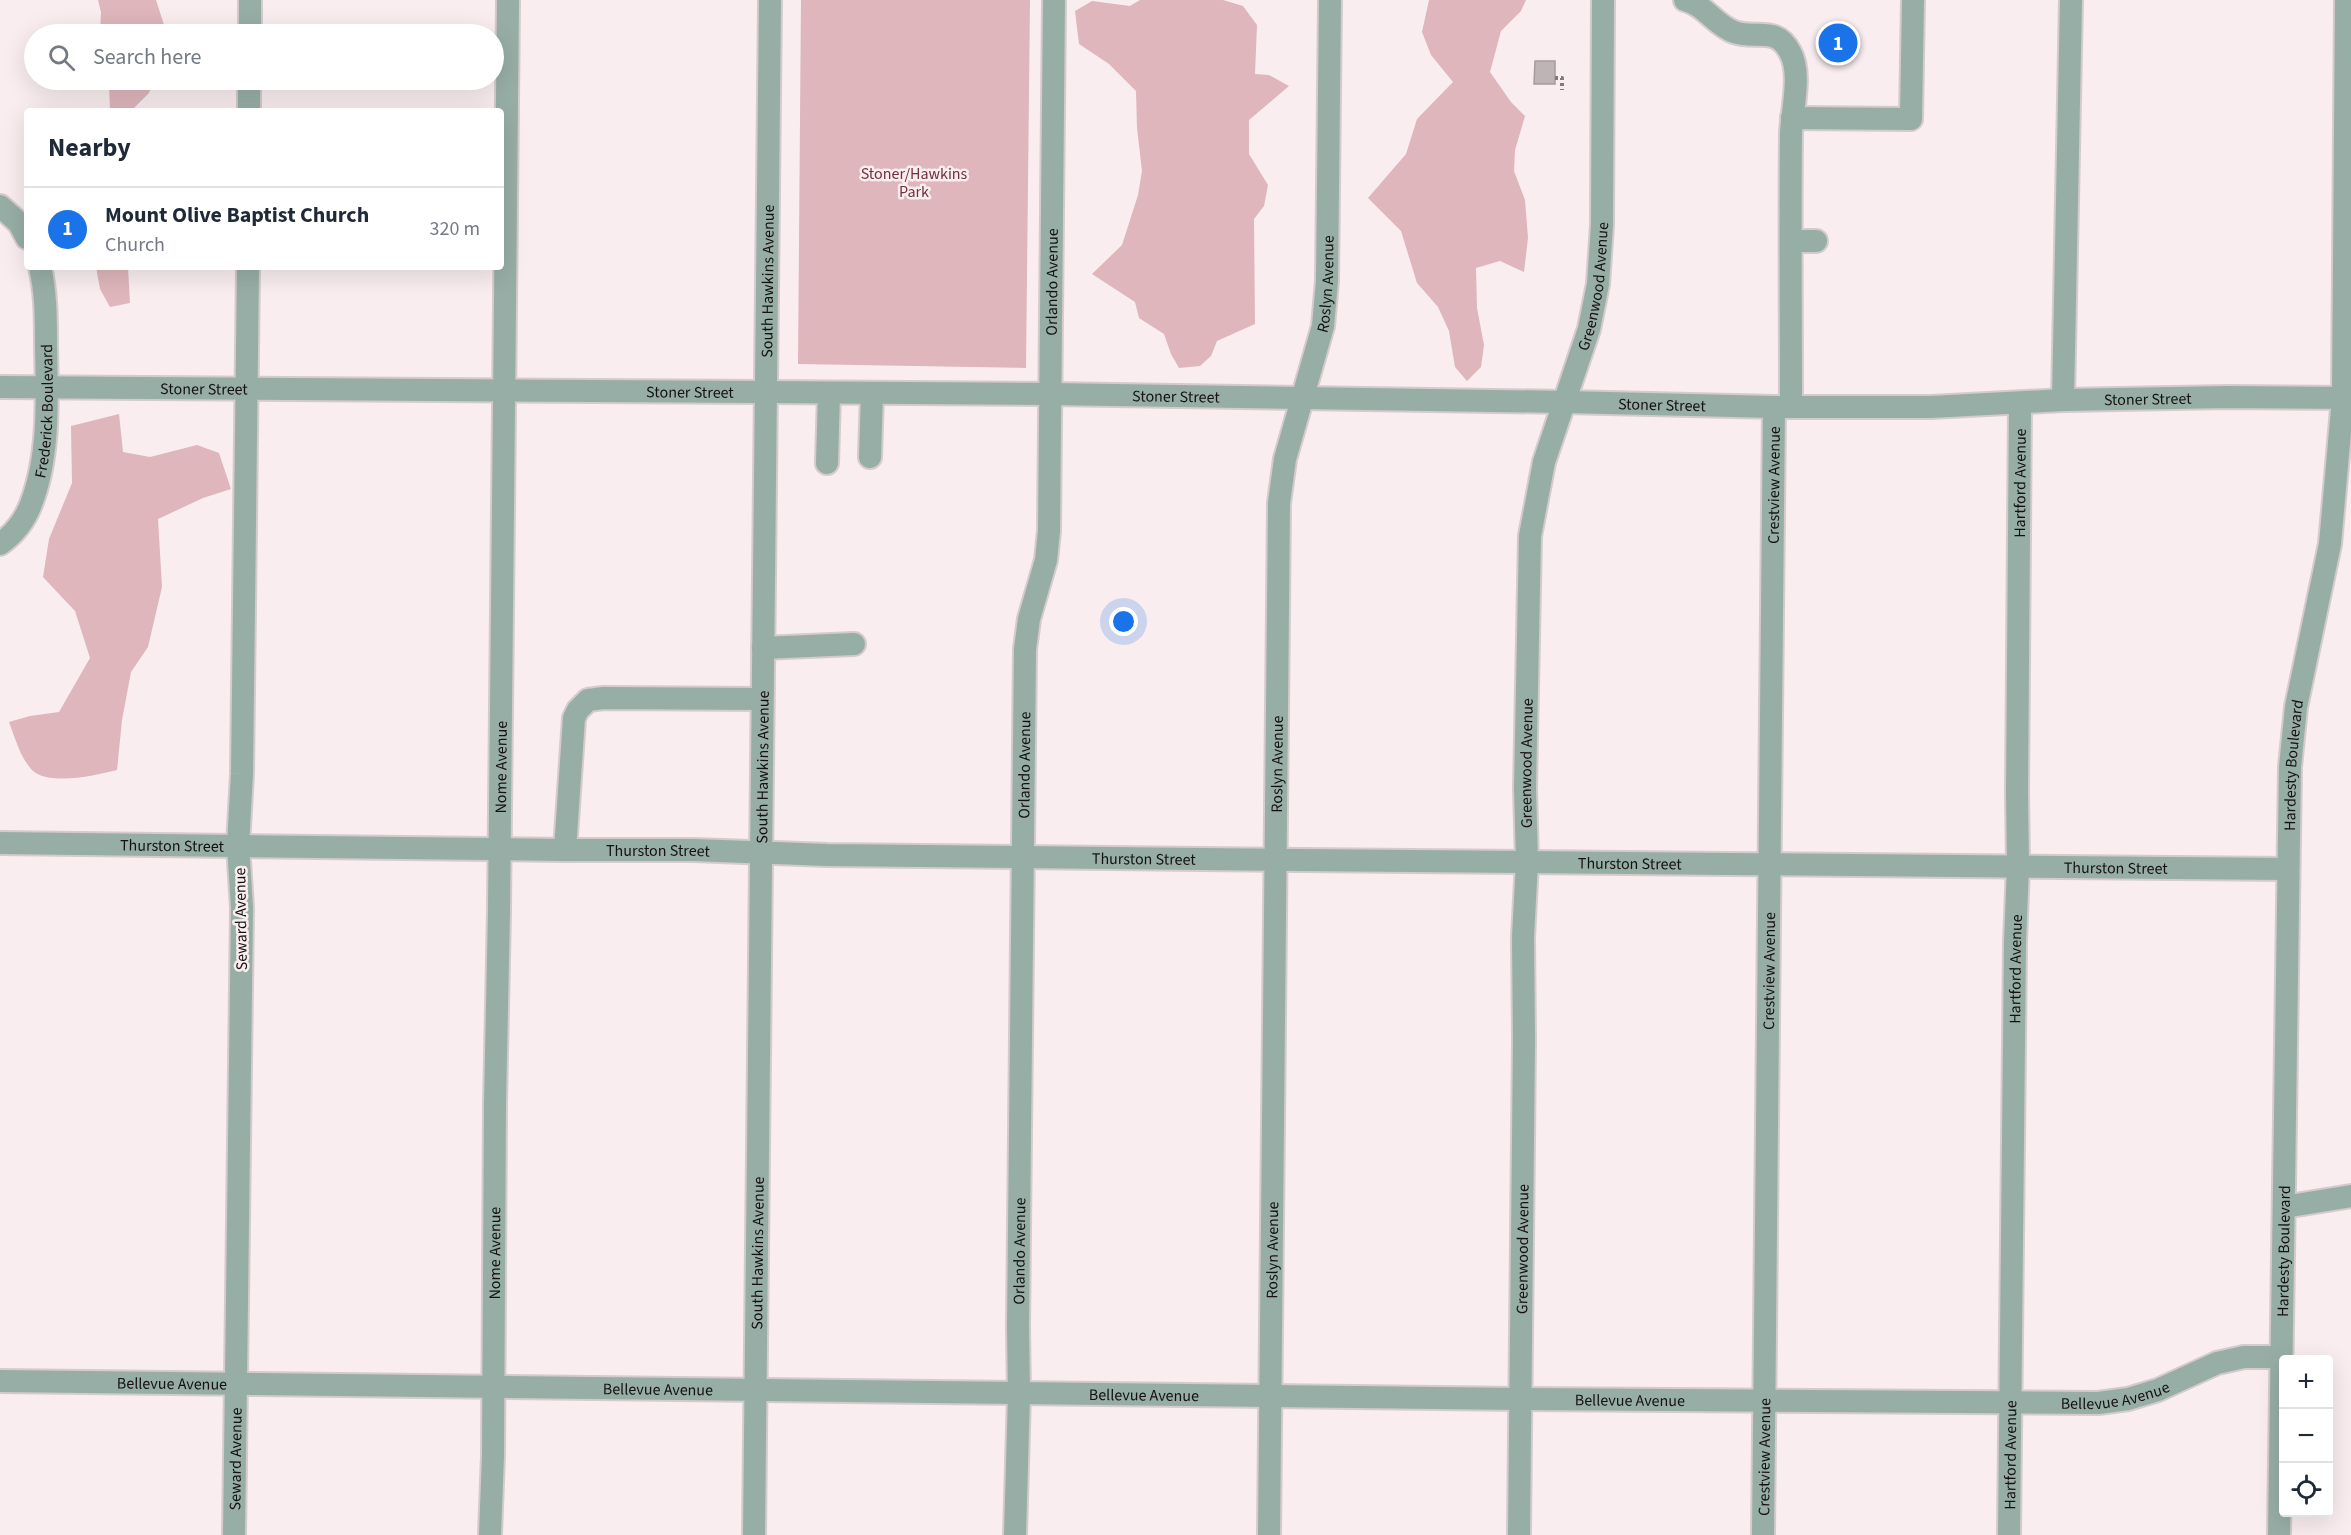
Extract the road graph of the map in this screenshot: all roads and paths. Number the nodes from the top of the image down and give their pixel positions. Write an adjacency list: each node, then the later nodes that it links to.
1 (250, 0): 11 (street)
2 (508, 0): 26 (street, Nome Avenue)
3 (770, 0): 27 (street, South Hawkins Avenue)
4 (1054, 0): 30 (street, Orlando Avenue)
5 (1330, 0): 32 (street, Roslyn Avenue)
6 (1603, 0): 34 (street, Greenwood Avenue)
7 (1685, 0): 16 (street, Crestview Avenue)
8 (1913, 0): 16 (street)
9 (2071, 0): 33 (street)
10 (2346, 0): 31 (street, Hardesty Boulevard)
11 (250, 24)
12 (1555, 78): 14 (path)
13 (249, 90): 15 (street)
14 (1562, 90)
15 (249, 108)
16 (1792, 118): 19 (street, Crestview Avenue)
17 (0, 206): 18 (street)
18 (24, 232)
19 (1791, 241): 20 (street); 36 (street, Crestview Avenue)
20 (1816, 241)
21 (40, 270): 24 (street, Frederick Boulevard)
22 (248, 270): 25 (street, Seward Avenue)
23 (0, 387): 24 (street, Stoner Street)
24 (47, 388): 25 (street, Stoner Street); 39 (street, Frederick Boulevard)
25 (247, 390): 26 (street, Stoner Street); 44 (street, Seward Avenue)
26 (504, 392): 27 (street, Stoner Street); 45 (street, Nome Avenue)
27 (766, 393): 28 (street, Stoner Street); 41 (street, South Hawkins Avenue)
28 (829, 393): 29 (street, Stoner Street); 38 (street)
29 (872, 393): 30 (street, Stoner Street); 37 (street)
30 (1051, 394): 32 (street, Stoner Street); 48 (street, Orlando Avenue)
31 (2347, 398): 33 (street, Stoner Street); 53 (street, Hardesty Boulevard)
32 (1303, 399): 34 (street, Stoner Street); 49 (street, Roslyn Avenue)
33 (2063, 399): 35 (street, Stoner Street)
34 (1566, 402): 36 (street, Stoner Street); 50 (street, Greenwood Avenue)
35 (2020, 403): 36 (street, Stoner Street); 52 (street, Hartford Avenue)
36 (1783, 407): 51 (street, Crestview Avenue)
37 (870, 457)
38 (827, 462)
39 (0, 544)
40 (854, 644): 41 (street)
41 (763, 648): 42 (street, South Hawkins Avenue)
42 (762, 699): 46 (street); 47 (street, South Hawkins Avenue)
43 (0, 843): 44 (street, Thurston Street)
44 (238, 845): 45 (street, Thurston Street); 59 (street, Seward Avenue)
45 (499, 849): 46 (street, Thurston Street); 60 (street, Nome Avenue)
46 (565, 850): 47 (street, Thurston Street)
47 (760, 851): 48 (street, Thurston Street); 61 (street, South Hawkins Avenue)
48 (1023, 856): 49 (street, Thurston Street); 62 (street, Orlando Avenue)
49 (1277, 860): 50 (street, Thurston Street); 63 (street, Roslyn Avenue)
50 (1527, 862): 51 (street, Thurston Street); 64 (street, Greenwood Avenue)
51 (1770, 865): 52 (street, Thurston Street); 65 (street, Crestview Avenue)
52 (2018, 866): 53 (street, Thurston Street); 66 (street, Hartford Avenue)
53 (2288, 868): 55 (street, Hardesty Boulevard)
54 (2351, 1196): 55 (street)
55 (2284, 1207): 56 (street, Hardesty Boulevard)
56 (2282, 1355)
57 (2279, 1357): 66 (street, Bellevue Avenue)
58 (0, 1381): 59 (street, Bellevue Avenue)
59 (235, 1385): 60 (street, Bellevue Avenue); 68 (street, Seward Avenue)
60 (493, 1387): 61 (street, Bellevue Avenue); 69 (street, Nome Avenue)
61 (756, 1390): 62 (street, Bellevue Avenue); 70 (street, South Hawkins Avenue)
62 (1019, 1394): 63 (street, Bellevue Avenue); 71 (street, Orlando Avenue)
63 (1272, 1396): 64 (street, Bellevue Avenue); 72 (street, Roslyn Avenue)
64 (1520, 1399): 65 (street, Bellevue Avenue); 73 (street, Greenwood Avenue)
65 (1763, 1401): 66 (street, Bellevue Avenue); 74 (street, Crestview Avenue)
66 (2010, 1404): 75 (street, Hartford Avenue)
67 (2281, 1409): 76 (street, Hardesty Boulevard)
68 (234, 1535)
69 (490, 1535)
70 (754, 1535)
71 (1015, 1535)
72 (1269, 1535)
73 (1519, 1535)
74 (1763, 1535)
75 (2009, 1535)
76 (2279, 1535)

